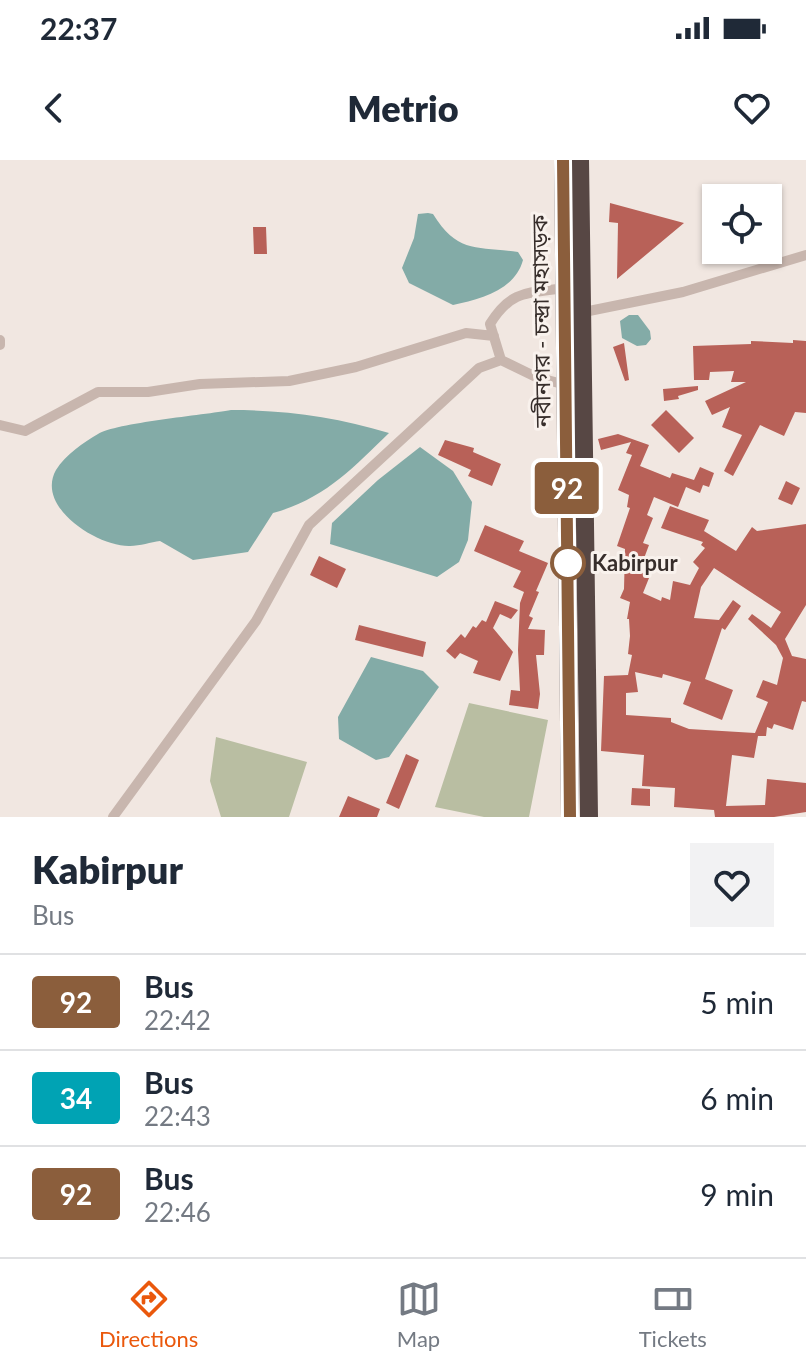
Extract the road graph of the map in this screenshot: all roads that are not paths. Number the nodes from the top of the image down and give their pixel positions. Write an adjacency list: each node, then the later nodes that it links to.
1 (563, 160): 4 (highway, নবীনগর - চন্দ্রা মহাসড়ক)
2 (580, 160): 5 (highway, নবীনগর - চন্দ্রা মহাসড়ক)
3 (806, 255): 5 (street)
4 (565, 288): 6 (street); 8 (highway, নবীনগর - চন্দ্রা মহাসড়ক)
5 (584, 312): 12 (highway, নবীনগর - চন্দ্রা মহাসড়ক)
6 (494, 336): 7 (street); 9 (street)
7 (501, 360): 8 (street); 10 (street)
8 (566, 385): 11 (highway, নবীনগর - চন্দ্রা মহাসড়ক)
9 (0, 425)
10 (113, 817)
11 (570, 817)
12 (589, 817)

